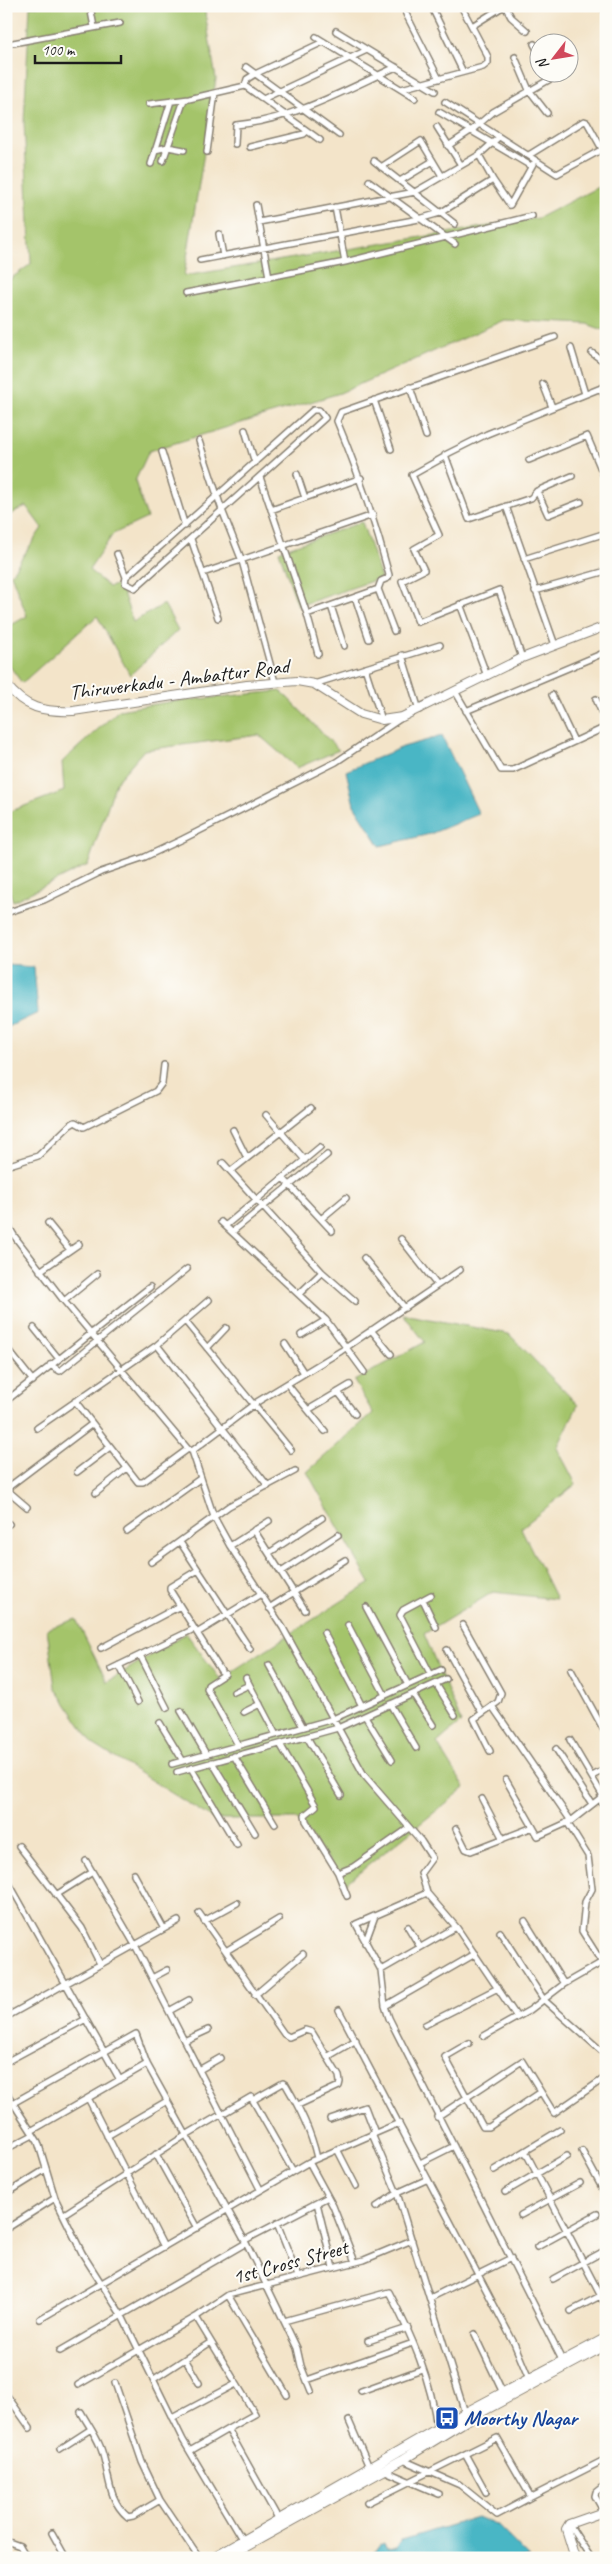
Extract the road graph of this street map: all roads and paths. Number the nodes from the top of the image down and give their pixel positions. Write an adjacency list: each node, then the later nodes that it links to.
1 (90, 6): 11 (street)
2 (461, 6): 10 (street)
3 (505, 6): 5 (street); 12 (street)
4 (603, 6): 7 (street)
5 (495, 9): 10 (street)
6 (433, 10): 22 (street)
7 (606, 12)
8 (406, 14): 25 (street)
9 (120, 23): 11 (street)
10 (472, 26): 22 (street)
11 (94, 27): 16 (street)
12 (527, 30)
13 (336, 31): 17 (street)
14 (316, 37): 15 (street)
15 (323, 42): 19 (street); 23 (street)
16 (13, 44)
17 (366, 50): 19 (street); 21 (street)
18 (515, 57): 30 (street)
19 (350, 58): 24 (street); 31 (street)
20 (246, 67): 23 (street)
21 (396, 67): 24 (street); 27 (street)
22 (463, 72): 25 (street)
23 (255, 74): 28 (street); 31 (street)
24 (378, 75): 29 (street); 40 (street)
25 (439, 79): 27 (street)
26 (545, 82): 30 (street)
27 (422, 84): 29 (street); 32 (street)
28 (245, 86): 33 (street); 35 (street)
29 (401, 89): 34 (street)
30 (530, 90): 42 (street); 44 (street)
31 (279, 91): 35 (street); 40 (street)
32 (435, 91)
33 (215, 93): 36 (street); 61 (street)
34 (415, 98)
35 (263, 99): 43 (street)
36 (184, 100): 37 (street); 46 (street)
37 (171, 101): 39 (street); 47 (street)
38 (445, 102): 44 (street)
39 (149, 104)
40 (303, 109): 43 (street); 50 (street)
41 (439, 112): 48 (street)
42 (547, 113)
43 (283, 114): 49 (street); 54 (street)
44 (479, 124): 48 (street); 51 (street)
45 (436, 127): 55 (street)
46 (175, 128): 47 (street); 56 (street)
47 (162, 129): 58 (street)
48 (472, 130): 53 (street); 55 (street)
49 (307, 131): 52 (street); 57 (street)
50 (339, 135)
51 (500, 137): 53 (street); 63 (street)
52 (320, 140)
53 (494, 142): 62 (street); 71 (street)
54 (235, 144)
55 (448, 146): 70 (street)
56 (168, 147): 58 (street); 59 (street); 68 (street)
57 (250, 147)
58 (155, 150): 69 (street)
59 (184, 150)
60 (601, 150): 63 (street); 64 (street); 65 (street)
61 (207, 152)
62 (479, 155): 70 (street); 74 (street)
63 (529, 155): 65 (street)
64 (606, 156)
65 (535, 159): 71 (street)
66 (374, 161): 72 (street)
67 (433, 161): 72 (street); 73 (street); 76 (street)
68 (164, 162)
69 (150, 164)
70 (461, 165): 73 (street)
71 (531, 166): 74 (street)
72 (381, 167): 76 (street)
73 (442, 176): 77 (street)
74 (493, 180): 81 (street)
75 (369, 181): 78 (street)
76 (400, 181): 77 (street)
77 (415, 192): 78 (street); 81 (street)
78 (391, 196): 80 (street); 83 (street)
79 (256, 205): 84 (street)
80 (335, 207): 84 (street); 87 (street)
81 (440, 213): 83 (street); 85 (street)
82 (532, 216): 88 (street)
83 (419, 219): 87 (street); 88 (street)
84 (259, 222): 90 (street)
85 (455, 224)
86 (219, 234): 91 (street)
87 (341, 234): 90 (street); 93 (street)
88 (446, 238): 89 (street); 93 (street)
89 (455, 244)
90 (263, 248): 91 (street); 94 (street)
91 (222, 256): 92 (street)
92 (200, 260)
93 (345, 262): 94 (street)
94 (269, 277): 95 (street)
95 (186, 293)
96 (555, 337): 101 (street)
97 (571, 348): 103 (street)
98 (592, 353): 99 (street)
99 (606, 363)
100 (543, 384): 106 (street)
101 (410, 387): 104 (street); 108 (street)
102 (603, 387): 103 (street); 105 (street)
103 (585, 394): 106 (street)
104 (374, 400): 110 (street); 118 (street)
105 (606, 400)
106 (552, 407): 112 (street)
107 (245, 430): 114 (street)
108 (426, 436)
109 (199, 441): 121 (street)
110 (392, 449)
111 (162, 452): 128 (street)
112 (446, 456): 124 (street); 141 (street)
113 (529, 460): 119 (street)
114 (255, 463): 117 (street); 121 (street)
115 (297, 474): 122 (street)
116 (572, 476): 120 (street)
117 (260, 477): 125 (street); 126 (street)
118 (361, 478): 122 (street); 127 (street)
119 (606, 481)
120 (537, 491): 123 (street); 124 (street)
121 (218, 497): 125 (street); 128 (street)
122 (305, 498): 126 (street)
123 (580, 502)
124 (506, 506): 133 (street)
125 (222, 510): 130 (street); 134 (street)
126 (271, 510): 131 (street)
127 (373, 515): 131 (street); 138 (street)
128 (185, 526): 137 (street)
129 (606, 533): 133 (street)
130 (191, 539): 136 (street); 137 (street)
131 (283, 546): 134 (street); 143 (street)
132 (117, 554): 137 (street)
133 (524, 559): 139 (street)
134 (242, 560): 136 (street); 157 (street)
135 (606, 571): 139 (street)
136 (203, 573): 144 (street)
137 (126, 578)
138 (378, 589): 140 (street); 146 (street)
139 (535, 591): 149 (street)
140 (355, 597): 142 (street); 147 (street)
141 (460, 604): 154 (street); 156 (street)
142 (331, 606): 143 (street); 150 (street)
143 (307, 614): 152 (street)
144 (218, 618)
145 (606, 626): 149 (main road, Thiruverkadu - Ambattur Road)
146 (394, 631)
147 (369, 639)
148 (440, 645): 153 (street)
149 (555, 645): 154 (main road, Thiruverkadu - Ambattur Road)
150 (344, 646)
151 (606, 652): 164 (street)
152 (318, 654)
153 (402, 655): 155 (street); 163 (street)
154 (522, 658): 156 (main road, Thiruverkadu - Ambattur Road)
155 (365, 668): 159 (street); 166 (street)
156 (487, 676): 160 (main road, Thiruverkadu - Ambattur Road)
157 (275, 682): 158 (main road, Thiruverkadu - Ambattur Road); 159 (main road, Thiruverkadu - Ambattur Road)
158 (6, 684)
159 (314, 684): 166 (main road, Thiruverkadu - Ambattur Road)
160 (455, 692): 163 (main road, Thiruverkadu - Ambattur Road); 164 (street)
161 (552, 695): 168 (street)
162 (596, 699): 167 (street)
163 (419, 710): 165 (main road, Thiruverkadu - Ambattur Road)
164 (466, 711): 168 (street)
165 (402, 717): 166 (main road, Thiruverkadu - Ambattur Road); 169 (street)
166 (382, 720)
167 (606, 725): 168 (street)
168 (574, 742)
169 (6, 913)
170 (164, 1065): 180 (street)
171 (311, 1108): 174 (street)
172 (266, 1115): 174 (street)
173 (233, 1130): 177 (street)
174 (280, 1132): 177 (street); 178 (street)
175 (320, 1148): 178 (street)
176 (327, 1155): 183 (street)
177 (246, 1158): 181 (street)
178 (305, 1160): 182 (street)
179 (223, 1163): 181 (street)
180 (6, 1166)
181 (231, 1170): 185 (street)
182 (283, 1178): 183 (street); 185 (street)
183 (290, 1185): 186 (street); 187 (street)
184 (346, 1198): 187 (street)
185 (257, 1199): 186 (street); 191 (street)
186 (264, 1206): 191 (street); 199 (street)
187 (321, 1219): 190 (street)
188 (6, 1222): 198 (street)
189 (48, 1223): 194 (street)
190 (332, 1231)
191 (232, 1232): 203 (street)
192 (401, 1240): 201 (street)
193 (79, 1244): 194 (street)
194 (70, 1250): 198 (street)
195 (364, 1258): 207 (street)
196 (187, 1269): 215 (street)
197 (460, 1270): 201 (street)
198 (40, 1271): 205 (street)
199 (322, 1272): 203 (street); 206 (street)
200 (98, 1274): 205 (street)
201 (437, 1285): 207 (street)
202 (150, 1287): 213 (street)
203 (299, 1294): 208 (street)
204 (209, 1300): 209 (street)
205 (64, 1301): 213 (street)
206 (355, 1301)
207 (405, 1308): 212 (street)
208 (326, 1320): 214 (street); 219 (street)
209 (184, 1322): 217 (street); 220 (street)
210 (34, 1328): 222 (street)
211 (226, 1328): 220 (street)
212 (371, 1330): 219 (street); 221 (street)
213 (91, 1333): 215 (street); 222 (street)
214 (301, 1335)
215 (97, 1340): 223 (street); 224 (street)
216 (285, 1344): 226 (street)
217 (158, 1345): 224 (street); 238 (street)
218 (6, 1347): 227 (street)
219 (346, 1347): 225 (street); 226 (street)
220 (206, 1348): 233 (street)
221 (391, 1354)
222 (59, 1359): 223 (street)
223 (50, 1365): 227 (street)
224 (122, 1369): 232 (street); 241 (street)
225 (364, 1372)
226 (304, 1373): 228 (street)
227 (33, 1381): 231 (street)
228 (287, 1384): 233 (street); 234 (street)
229 (350, 1386): 230 (street)
230 (338, 1392): 234 (street); 235 (street)
231 (7, 1400)
232 (75, 1402): 236 (street); 237 (street)
233 (254, 1404): 238 (street); 242 (street)
234 (308, 1410): 239 (street)
235 (356, 1414)
236 (92, 1424): 240 (street); 248 (street)
237 (37, 1428)
238 (223, 1428): 241 (street); 247 (street)
239 (325, 1431)
240 (110, 1447): 243 (street); 245 (street)
241 (190, 1450): 243 (street); 246 (street)
242 (291, 1450)
243 (127, 1468): 249 (street)
244 (295, 1471): 247 (street)
245 (77, 1472)
246 (202, 1478): 251 (street); 255 (street)
247 (268, 1486): 251 (street)
248 (6, 1489): 250 (street)
249 (96, 1493)
250 (27, 1507)
251 (214, 1517): 257 (street); 258 (street)
252 (322, 1518): 259 (street)
253 (269, 1521): 254 (street)
254 (254, 1530): 258 (street); 259 (street)
255 (127, 1532)
256 (338, 1536): 263 (street)
257 (180, 1542): 261 (street); 262 (street)
258 (230, 1546): 265 (street)
259 (269, 1553): 263 (street)
260 (345, 1560): 264 (street)
261 (152, 1562)
262 (198, 1570): 268 (street); 272 (street)
263 (281, 1572): 264 (street)
264 (294, 1592): 270 (street); 271 (street)
265 (259, 1595): 270 (street); 272 (street)
266 (431, 1595): 267 (street)
267 (422, 1600): 275 (street); 287 (street)
268 (180, 1606): 276 (street); 278 (street)
269 (366, 1607): 292 (street)
270 (269, 1608): 307 (street)
271 (305, 1610)
272 (228, 1614): 276 (street); 279 (street)
273 (348, 1625): 295 (street)
274 (463, 1625): 300 (street)
275 (436, 1627)
276 (196, 1631): 281 (street); 319 (street)
277 (324, 1633): 299 (street)
278 (101, 1648)
279 (250, 1648)
280 (447, 1650): 304 (street)
281 (140, 1655): 283 (street); 301 (street)
282 (269, 1664): 310 (street)
283 (119, 1665): 284 (street); 296 (street)
284 (111, 1669)
285 (441, 1670): 287 (street)
286 (571, 1670): 313 (street)
287 (431, 1675): 292 (street)
288 (246, 1678): 291 (street)
289 (446, 1679): 290 (street)
290 (436, 1684): 294 (street); 305 (street)
291 (249, 1685): 293 (street); 297 (street)
292 (408, 1685): 295 (street)
293 (234, 1692)
294 (413, 1694): 298 (street); 309 (street)
295 (385, 1695): 299 (street)
296 (138, 1702)
297 (260, 1704): 303 (street); 314 (street)
298 (390, 1704): 306 (street); 320 (street)
299 (362, 1706): 307 (street)
300 (492, 1706): 304 (street); 339 (street)
301 (167, 1708)
302 (182, 1711): 323 (street)
303 (244, 1712)
304 (482, 1713): 322 (street)
305 (455, 1715)
306 (364, 1716): 311 (street); 325 (street)
307 (333, 1719): 310 (street); 311 (street)
308 (160, 1722): 326 (street)
309 (433, 1725)
310 (302, 1727): 312 (street)
311 (338, 1728): 315 (street); 342 (street)
312 (284, 1732): 314 (street); 317 (street)
313 (606, 1734)
314 (276, 1735): 319 (street)
315 (306, 1736): 317 (street); 334 (street)
316 (570, 1740): 332 (street)
317 (290, 1741): 318 (street)
318 (280, 1744): 324 (street); 352 (street)
319 (238, 1746): 323 (street)
320 (416, 1748)
321 (556, 1748): 337 (street)
322 (490, 1751)
323 (206, 1754): 326 (street)
324 (234, 1756): 327 (street); 340 (street)
325 (392, 1760)
326 (183, 1761): 328 (street)
327 (212, 1762): 329 (street); 344 (street)
328 (172, 1764)
329 (191, 1768): 331 (street); 348 (street)
330 (606, 1769): 332 (street)
331 (177, 1772)
332 (592, 1776): 335 (street)
333 (506, 1780): 341 (street)
334 (341, 1794)
335 (600, 1798): 337 (street); 338 (street)
336 (482, 1799): 346 (street)
337 (592, 1804): 339 (street)
338 (606, 1811)
339 (569, 1822): 341 (street); 375 (street)
340 (275, 1824)
341 (533, 1827): 346 (street)
342 (409, 1828): 347 (street); 355 (street)
343 (456, 1829): 346 (street)
344 (255, 1833)
345 (387, 1835): 347 (street)
346 (503, 1839)
347 (392, 1840): 352 (street)
348 (237, 1845)
349 (19, 1846): 356 (street)
350 (86, 1861): 351 (street)
351 (91, 1873): 356 (street); 370 (street)
352 (338, 1873): 357 (street)
353 (134, 1874): 367 (street)
354 (6, 1878): 381 (street)
355 (427, 1892): 360 (street); 366 (street)
356 (56, 1895): 376 (street)
357 (348, 1896)
358 (237, 1902): 363 (street)
359 (199, 1913): 363 (street)
360 (375, 1915): 369 (street); 369 (street)
361 (279, 1919): 372 (street)
362 (178, 1921): 367 (street)
363 (204, 1921): 372 (street)
364 (525, 1921): 382 (street)
365 (408, 1927): 371 (street)
366 (456, 1927): 371 (street); 374 (street)
367 (164, 1929): 370 (street)
368 (500, 1932): 386 (street)
369 (364, 1943): 379 (street)
370 (135, 1945): 376 (street); 380 (street)
371 (420, 1947): 379 (street)
372 (226, 1952): 384 (street)
373 (303, 1954): 384 (street)
374 (475, 1954): 383 (street); 387 (street)
375 (603, 1962): 377 (street); 382 (street)
376 (100, 1964): 381 (street)
377 (606, 1969)
378 (167, 1970): 380 (street)
379 (381, 1970): 387 (street)
380 (152, 1978): 389 (street)
381 (65, 1983): 390 (street); 392 (street)
382 (564, 1984): 386 (street)
383 (498, 1988): 391 (street); 393 (street)
384 (255, 1995): 401 (street)
385 (189, 2000): 389 (street)
386 (544, 2000): 391 (street); 400 (street)
387 (385, 2006): 418 (street)
388 (339, 2010): 396 (street)
389 (168, 2011): 397 (street)
390 (6, 2017)
391 (517, 2017): 395 (street)
392 (86, 2019): 399 (street); 403 (street)
393 (425, 2025)
394 (208, 2030): 397 (street)
395 (484, 2036)
396 (356, 2040): 401 (street); 420 (street)
397 (184, 2041): 405 (street)
398 (469, 2043): 410 (street)
399 (104, 2052): 404 (street); 407 (street); 414 (street)
400 (606, 2055)
401 (328, 2057): 415 (street)
402 (220, 2058): 405 (street)
403 (6, 2062)
404 (147, 2064): 407 (street); 413 (street)
405 (198, 2070): 417 (street)
406 (606, 2076): 409 (street)
407 (120, 2080): 411 (street)
408 (6, 2092): 414 (street)
409 (540, 2092): 410 (street); 410 (street)
410 (468, 2097): 418 (street)
411 (88, 2098): 422 (street); 425 (street)
412 (253, 2100): 415 (street); 417 (street); 438 (street)
413 (167, 2101): 424 (street); 425 (street)
414 (14, 2103): 416 (street); 422 (street)
415 (298, 2105): 433 (street)
416 (6, 2107)
417 (221, 2113): 424 (street); 444 (street)
418 (437, 2116): 426 (street)
419 (330, 2119): 423 (street)
420 (399, 2123): 423 (street); 435 (street)
421 (560, 2130): 430 (street)
422 (32, 2133): 427 (street); 436 (street)
423 (374, 2134): 428 (street); 446 (street)
424 (186, 2135): 431 (street); 454 (street)
425 (107, 2136): 440 (street)
426 (454, 2146): 435 (street); 467 (street)
427 (6, 2149)
428 (338, 2149): 433 (street); 443 (street)
429 (582, 2150): 448 (street)
430 (525, 2151): 437 (street); 439 (street)
431 (156, 2154): 440 (street); 459 (street)
432 (567, 2156): 439 (street)
433 (317, 2158): 434 (street)
434 (309, 2162): 438 (street); 449 (street)
435 (420, 2163): 441 (street)
436 (46, 2169): 447 (street); 450 (street)
437 (494, 2170)
438 (293, 2171): 444 (street)
439 (537, 2174): 445 (street); 451 (street)
440 (126, 2175): 455 (street); 464 (street)
441 (428, 2180): 446 (street); 471 (street)
442 (580, 2183): 451 (street)
443 (356, 2186)
444 (260, 2190): 454 (street)
445 (505, 2192)
446 (397, 2193): 453 (street); 462 (street)
447 (6, 2194)
448 (606, 2196)
449 (328, 2197): 452 (street); 468 (street)
450 (56, 2198): 455 (street); 460 (street)
451 (550, 2199): 457 (street); 461 (street)
452 (317, 2203): 458 (street); 470 (street)
453 (376, 2207)
454 (227, 2210): 459 (street); 463 (street)
455 (64, 2214): 474 (street)
456 (597, 2214): 461 (street)
457 (520, 2215)
458 (277, 2223): 463 (street); 472 (street)
459 (197, 2228): 464 (street)
460 (6, 2229)
461 (567, 2231): 465 (street); 469 (street)
462 (412, 2240): 468 (street, 1st Cross Street); 478 (street)
463 (245, 2242): 475 (street); 481 (street)
464 (164, 2247): 474 (street)
465 (537, 2247)
466 (606, 2250): 469 (street)
467 (512, 2258): 471 (street); 495 (street)
468 (355, 2262): 470 (street, 1st Cross Street)
469 (584, 2263): 473 (street); 476 (street)
470 (333, 2268): 472 (street, 1st Cross Street)
471 (478, 2274): 478 (street); 498 (street)
472 (298, 2276): 475 (street, 1st Cross Street)
473 (553, 2279)
474 (102, 2283): 481 (street); 483 (street)
475 (266, 2284): 477 (street, 1st Cross Street); 484 (street)
476 (603, 2294): 479 (street); 480 (street)
477 (228, 2295): 482 (street, 1st Cross Street); 508 (street)
478 (430, 2298): 510 (street)
479 (606, 2306)
480 (571, 2311)
481 (122, 2316): 492 (street); 493 (street)
482 (196, 2316): 489 (street); 492 (street, 1st Cross Street)
483 (40, 2319)
484 (284, 2321): 485 (street); 499 (street)
485 (408, 2328): 488 (street); 490 (street)
486 (475, 2334): 506 (street)
487 (606, 2338): 495 (main road)
488 (368, 2341)
489 (212, 2342): 494 (street); 502 (street)
490 (413, 2343): 496 (street); 499 (street)
491 (606, 2346): 495 (main road)
492 (139, 2348): 497 (street); 503 (street, 1st Cross Street)
493 (60, 2352)
494 (185, 2359): 497 (street); 501 (street)
495 (564, 2364): 498 (main road); 521 (main road)
496 (422, 2370): 504 (street); 516 (street)
497 (154, 2379): 511 (street)
498 (529, 2379): 506 (main road)
499 (307, 2380): 505 (street)
500 (116, 2384): 530 (street)
501 (199, 2384)
502 (236, 2384): 511 (street); 515 (street)
503 (78, 2385)
504 (361, 2390)
505 (311, 2391)
506 (503, 2393): 510 (main road)
507 (6, 2394): 513 (street)
508 (287, 2395)
509 (80, 2412): 514 (street)
510 (465, 2413): 516 (main road)
511 (172, 2418): 518 (street)
512 (349, 2421): 522 (street)
513 (30, 2428)
514 (91, 2429): 517 (street); 530 (street)
515 (228, 2429): 518 (street); 533 (street)
516 (437, 2429): 522 (main road)
517 (60, 2449)
518 (190, 2451): 537 (street)
519 (466, 2454): 524 (street); 527 (street); 529 (street)
520 (606, 2459): 529 (street)
521 (402, 2460): 523 (main road); 524 (street)
522 (369, 2467): 533 (main road)
523 (383, 2470): 525 (street); 537 (main road)
524 (431, 2471): 525 (street); 529 (street)
525 (410, 2482): 528 (street); 531 (street)
526 (606, 2484): 532 (street)
527 (486, 2492)
528 (439, 2494)
529 (531, 2497)
530 (160, 2500): 540 (street)
531 (367, 2503)
532 (605, 2512): 534 (main road)
533 (280, 2521): 537 (main road)
534 (569, 2524): 543 (main road); 544 (street)
535 (52, 2533): 539 (street)
536 (6, 2541): 538 (street)
537 (244, 2544): 541 (main road); 542 (main road)
538 (27, 2558)
539 (66, 2558)
540 (199, 2558)
541 (212, 2558)
542 (225, 2558)
543 (575, 2558)
544 (591, 2558)

